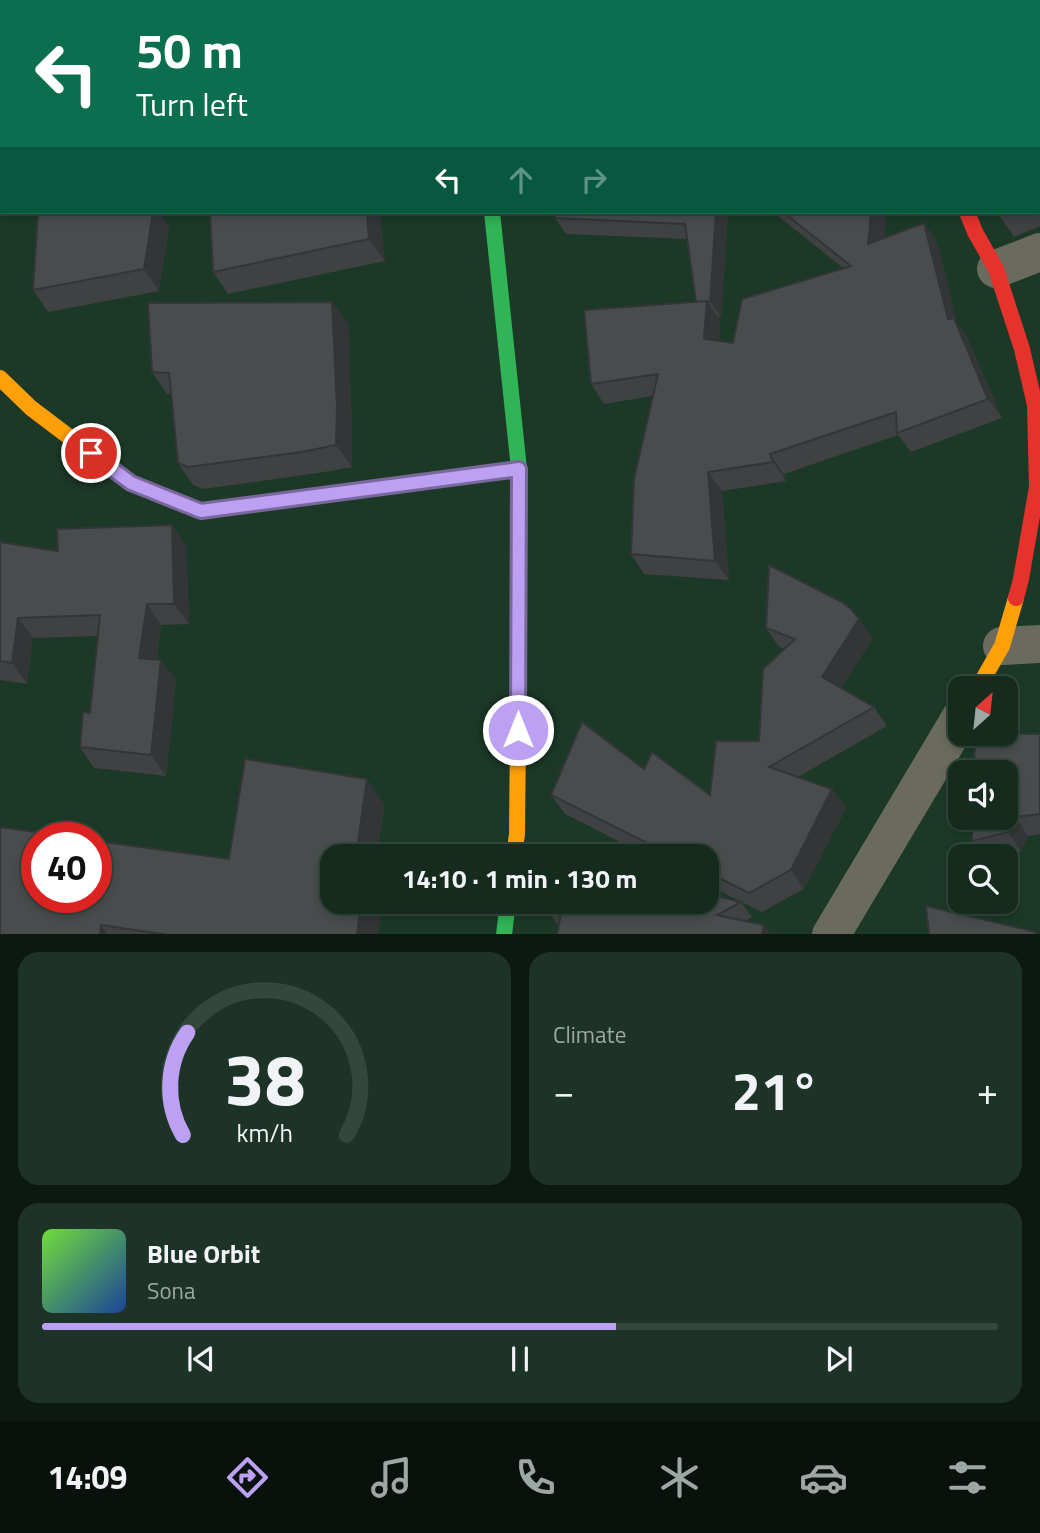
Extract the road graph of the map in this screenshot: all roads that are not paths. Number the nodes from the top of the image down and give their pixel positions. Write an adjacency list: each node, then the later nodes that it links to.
1 (492, 214): 6 (street)
2 (968, 214): 4 (street)
3 (1040, 252): 4 (street)
4 (996, 269): 8 (street)
5 (0, 378): 6 (street)
6 (519, 469): 11 (street)
7 (1040, 644): 8 (street)
8 (1002, 646): 9 (street)
9 (985, 676)
10 (948, 739): 14 (street)
11 (515, 844)
12 (506, 914): 13 (street)
13 (504, 934)
14 (831, 934)

